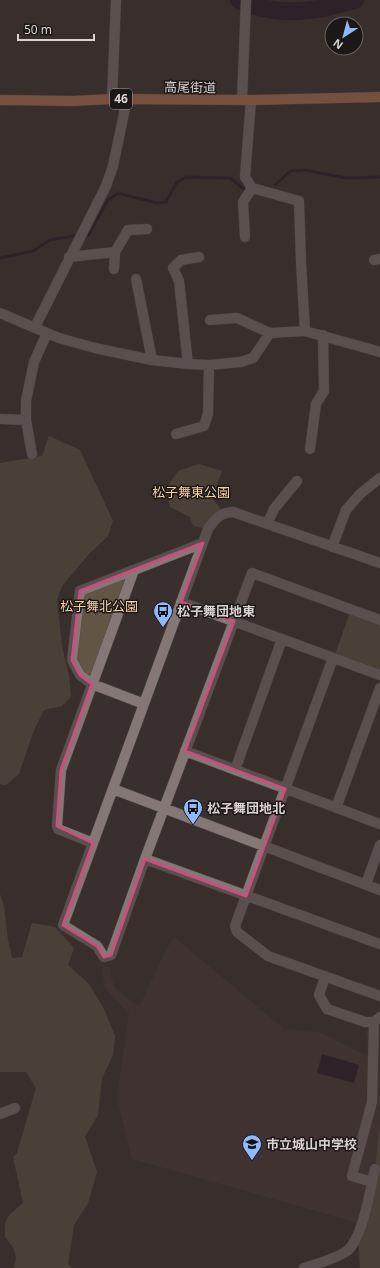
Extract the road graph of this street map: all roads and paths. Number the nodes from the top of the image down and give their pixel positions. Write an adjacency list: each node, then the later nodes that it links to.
1 (116, 0): 4 (street)
2 (246, 0): 7 (street)
3 (380, 97): 7 (main road, 高尾街道 / 46)
4 (112, 99): 5 (main road, 高尾街道 / 46); 6 (main road, 高尾街道 / 46)
5 (127, 99): 7 (main road, 高尾街道 / 46); 12 (street)
6 (0, 100)
7 (247, 100): 8 (street)
8 (252, 188): 10 (street); 19 (street)
9 (147, 229): 11 (street)
10 (245, 237)
11 (115, 252): 12 (street); 14 (street)
12 (69, 257): 18 (street)
13 (199, 257): 25 (street)
14 (114, 269)
15 (136, 279): 24 (street)
16 (0, 313): 18 (street)
17 (210, 320): 21 (street)
18 (35, 327): 20 (street)
19 (306, 331): 21 (street); 22 (street)
20 (47, 333): 24 (street); 28 (street)
21 (270, 333): 26 (street)
22 (323, 335): 23 (street); 30 (street)
23 (380, 352)
24 (152, 360): 25 (street)
25 (188, 364): 26 (street)
26 (210, 365): 29 (street)
27 (0, 419): 28 (street)
28 (26, 420): 31 (street)
29 (176, 434)
30 (310, 449)
31 (32, 454)
32 (380, 478): 36 (street)
33 (297, 481): 34 (street)
34 (267, 524): 35 (street); 36 (street)
35 (203, 543): 38 (street); 39 (street)
36 (332, 547): 37 (street)
37 (379, 562)
38 (134, 570): 45 (street); 45 (street)
39 (181, 602): 41 (street); 47 (street)
40 (380, 620): 41 (street)
41 (234, 621): 42 (street); 48 (street)
42 (282, 639): 43 (street); 49 (street)
43 (333, 658): 44 (street); 51 (street)
44 (380, 675)
45 (92, 684): 47 (street); 55 (street)
46 (380, 688): 53 (street)
47 (144, 704): 50 (street)
48 (185, 751): 49 (street); 52 (street)
49 (235, 770): 51 (street)
50 (113, 789): 52 (street); 55 (street)
51 (285, 789): 53 (street); 56 (street)
52 (164, 808): 56 (street); 58 (street)
53 (336, 808): 54 (street)
54 (380, 824)
55 (93, 843): 58 (street)
56 (264, 846): 59 (street); 61 (street)
57 (380, 846): 59 (street)
58 (145, 860): 61 (street)
59 (366, 884): 60 (street)
60 (380, 890)
61 (246, 896): 62 (street); 63 (street)
62 (380, 944)
63 (325, 977): 64 (street); 65 (street)
64 (380, 996)
65 (377, 1020): 69 (street)
66 (15, 1108): 67 (street)
67 (0, 1114)
68 (375, 1169): 69 (street)
69 (372, 1182): 70 (street)
70 (304, 1268)

